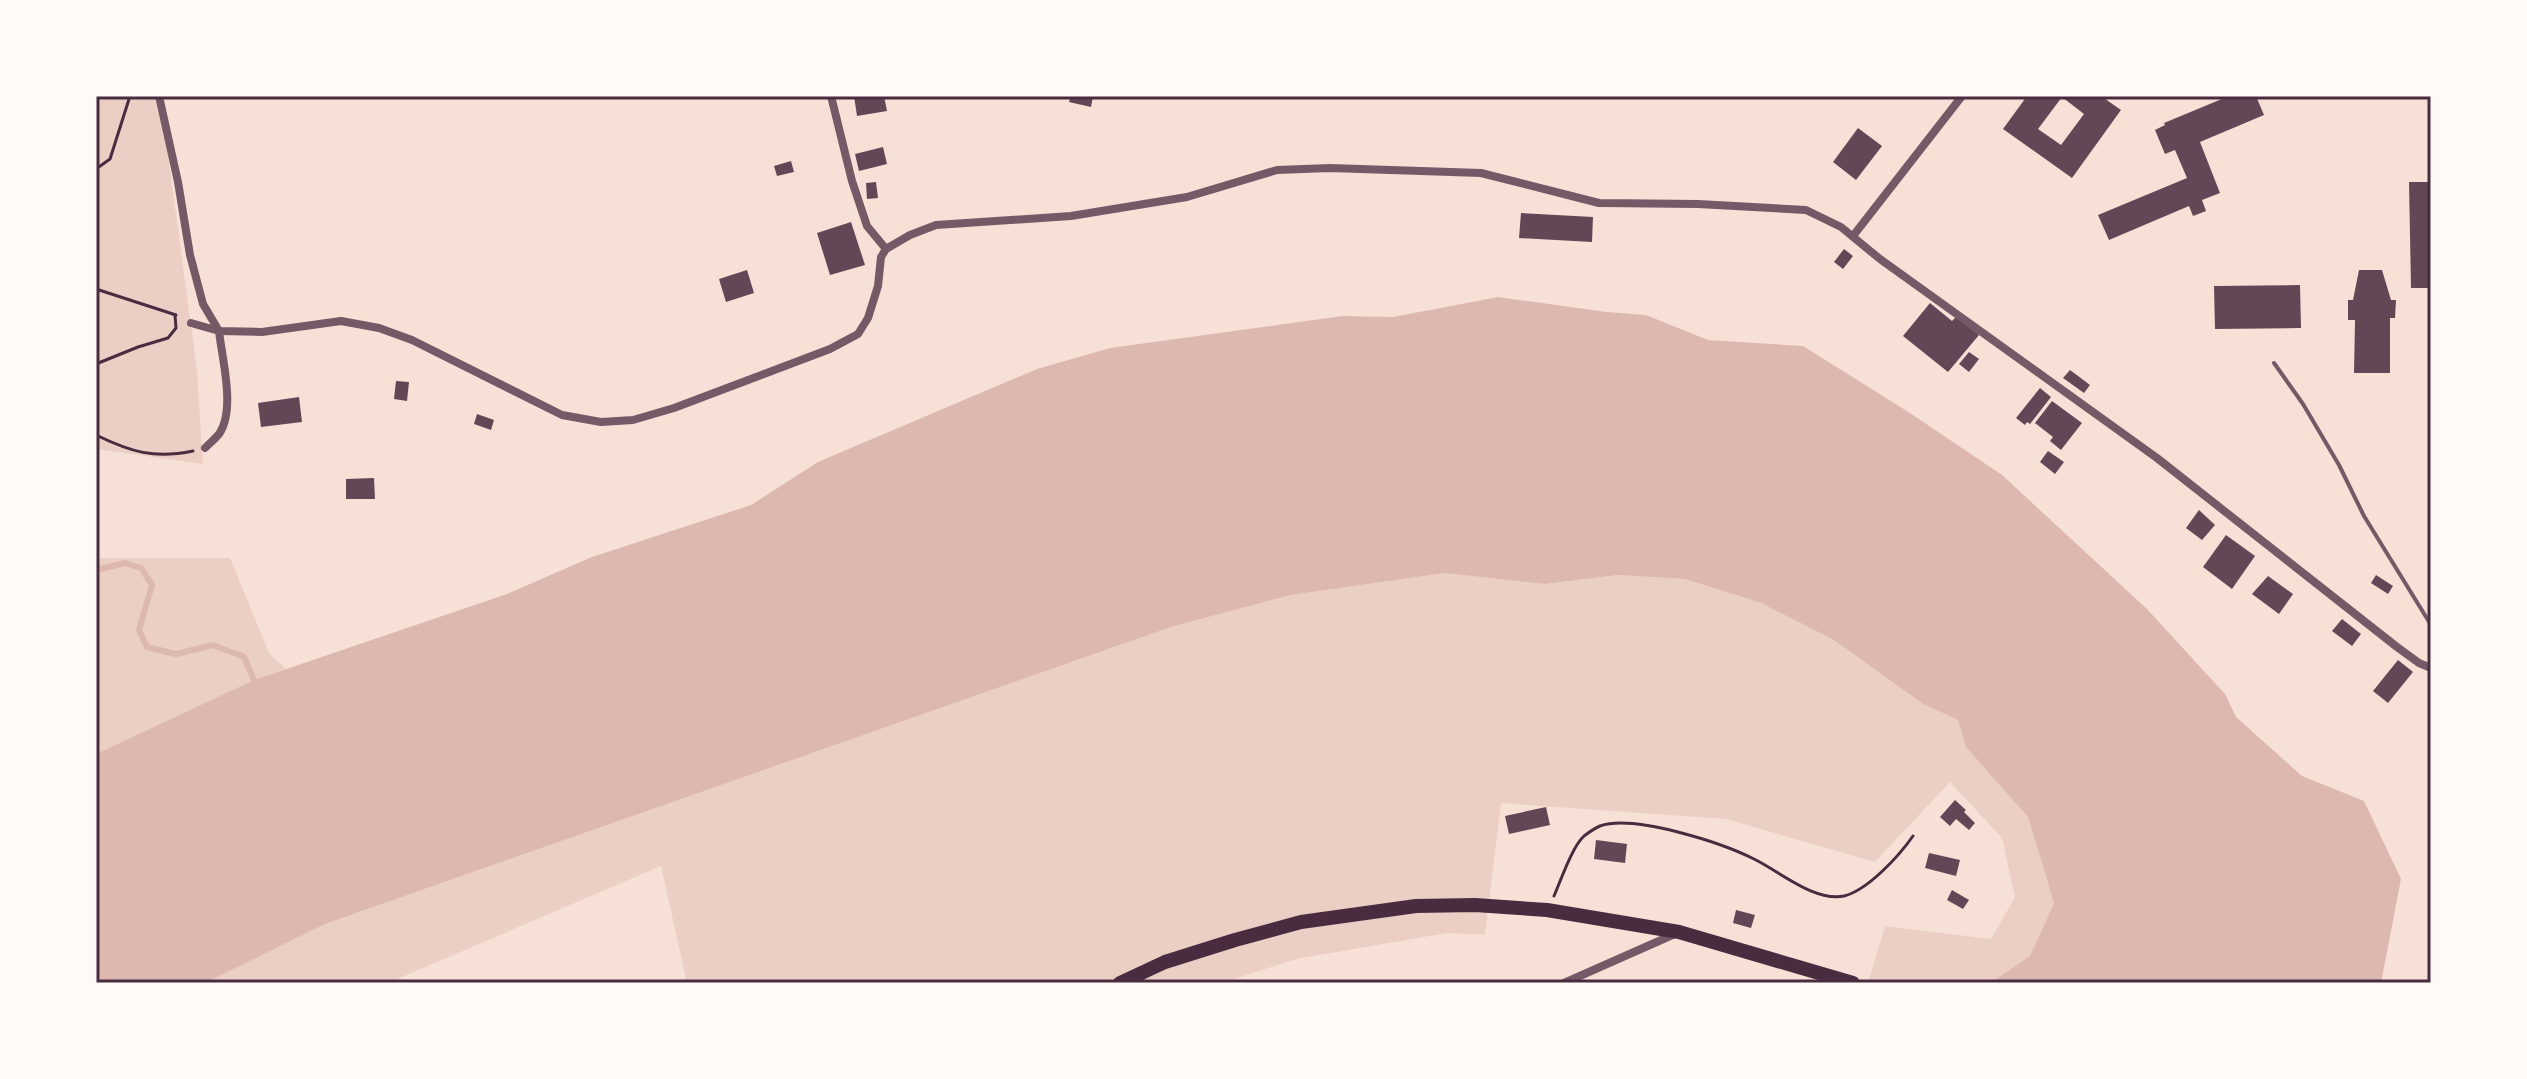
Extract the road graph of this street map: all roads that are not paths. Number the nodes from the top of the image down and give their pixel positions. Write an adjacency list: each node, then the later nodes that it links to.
1 (159, 96): 7 (street)
2 (831, 96): 5 (street)
3 (1962, 96): 4 (street)
4 (1853, 236): 5 (street); 11 (street)
5 (886, 249): 7 (street)
6 (191, 323): 7 (street)
7 (219, 331): 9 (street)
8 (2274, 363): 10 (lane)
9 (205, 448)
10 (2431, 625)
11 (2431, 668)
12 (1679, 932): 13 (main road); 14 (street); 15 (main road)
13 (1120, 983)
14 (1564, 983)
15 (1853, 983)

